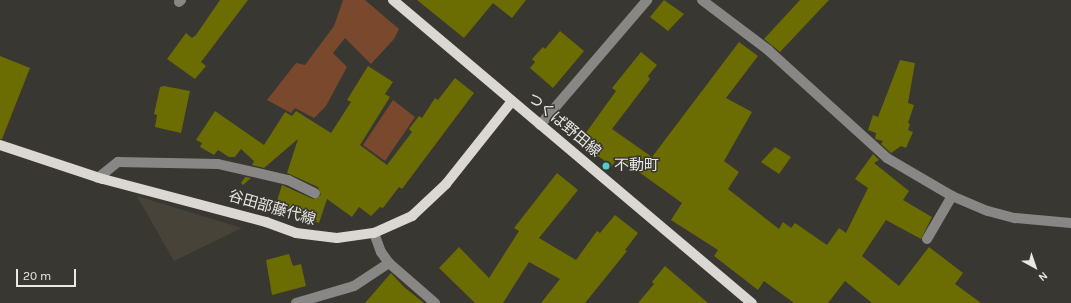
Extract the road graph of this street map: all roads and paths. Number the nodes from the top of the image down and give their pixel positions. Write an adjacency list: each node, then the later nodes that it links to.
1 (393, 0): 4 (main road, つくば野田線)
2 (647, 0): 5 (street)
3 (702, 0): 9 (street)
4 (512, 101): 5 (main road, つくば野田線); 11 (main road, 谷田部藤代線)
5 (540, 125): 16 (main road, つくば野田線)
6 (0, 145): 7 (main road, 谷田部藤代線)
7 (98, 178): 8 (street); 11 (main road, 谷田部藤代線)
8 (315, 193)
9 (952, 196): 10 (street); 12 (street)
10 (1071, 223)
11 (374, 233): 13 (street)
12 (927, 239)
13 (389, 263): 14 (street); 15 (street)
14 (296, 303)
15 (435, 303)
16 (752, 303)

